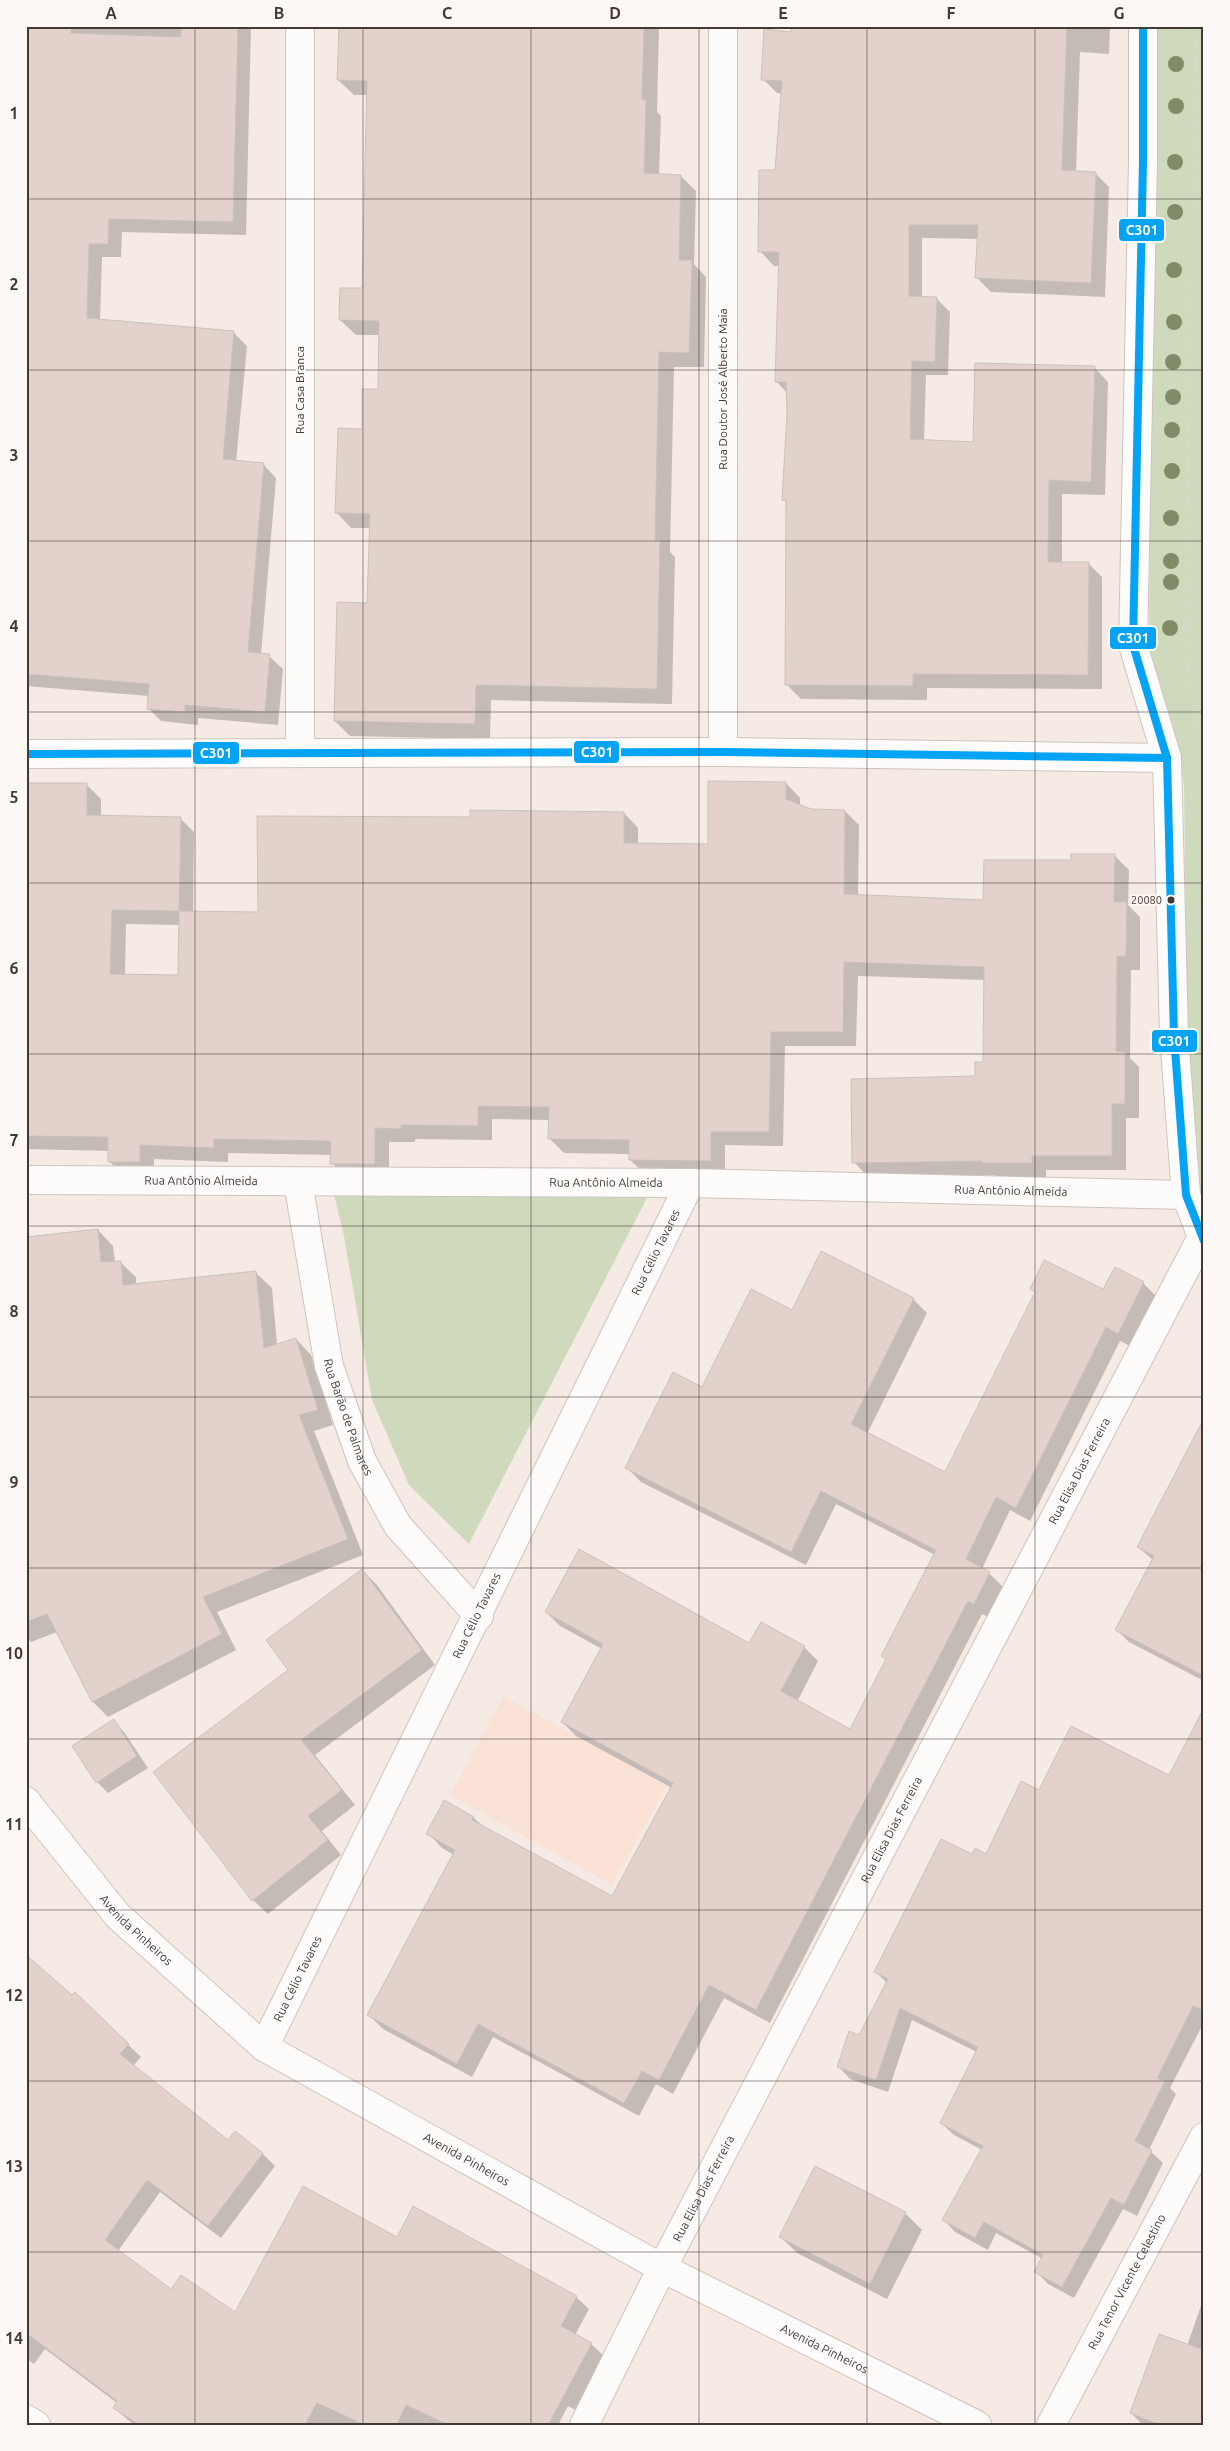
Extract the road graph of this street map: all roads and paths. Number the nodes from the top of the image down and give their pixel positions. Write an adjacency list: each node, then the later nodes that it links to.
1 (300, 26): 9 (street, Rua Casa Branca)
2 (723, 26): 8 (street, Rua Doutor José Alberto Maia)
3 (1143, 26): 11 (street)
4 (1196, 26): 5 (path)
5 (1193, 126): 6 (path); 7 (path)
6 (1204, 126)
7 (1204, 748)
8 (722, 752): 9 (street); 11 (street)
9 (300, 753): 10 (street)
10 (26, 754)
11 (1167, 758): 15 (street)
12 (26, 1180): 13 (street, Rua Antônio Almeida)
13 (298, 1182): 14 (street, Rua Antônio Almeida); 17 (street, Rua Barão de Palmares)
14 (690, 1183): 15 (street, Rua Antônio Almeida); 17 (street, Rua Célio Tavares)
15 (1186, 1195): 16 (street)
16 (1203, 1239): 21 (street, Rua Elisa Dias Ferreira)
17 (479, 1616): 19 (street, Rua Célio Tavares)
18 (26, 1801): 19 (street, Avenida Pinheiros)
19 (264, 2047): 21 (street, Avenida Pinheiros)
20 (1204, 2138): 26 (street, Rua Tenor Vicente Celestino)
21 (662, 2268): 24 (street, Rua Elisa Dias Ferreira); 25 (street, Avenida Pinheiros)
22 (26, 2418): 23 (street)
23 (36, 2425)
24 (584, 2425)
25 (977, 2425)
26 (1051, 2425)

